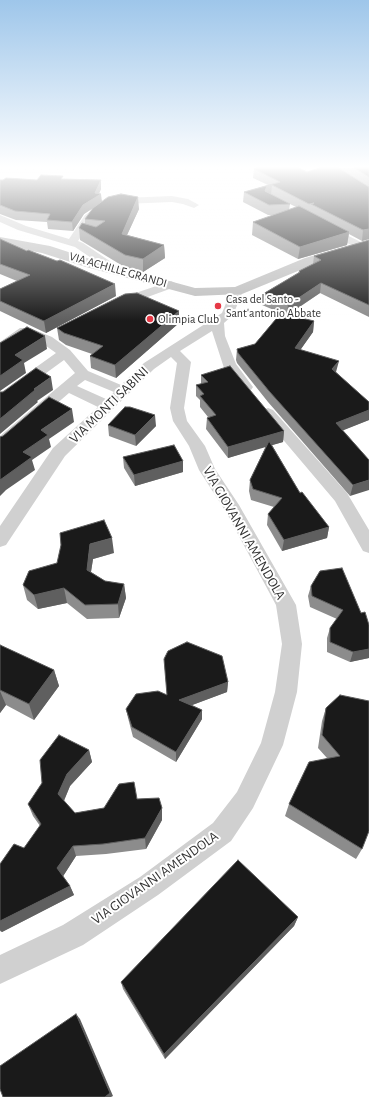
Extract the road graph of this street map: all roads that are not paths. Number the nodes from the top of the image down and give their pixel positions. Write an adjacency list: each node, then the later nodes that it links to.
1 (3, 219): 5 (street)
2 (88, 219): 5 (street)
3 (314, 222): 6 (street)
4 (0, 241): 7 (main road, VIA ACHILLE GRANDI)
5 (72, 243): 7 (street)
6 (365, 245): 9 (main road)
7 (116, 270): 8 (main road, VIA ACHILLE GRANDI)
8 (171, 285): 9 (main road, VIA ACHILLE GRANDI); 10 (street)
9 (237, 291): 11 (street, VIA MONTI SABINI)
10 (110, 307)
11 (217, 321): 15 (street, VIA MONTI SABINI); 24 (street)
12 (61, 332): 13 (street)
13 (47, 340): 14 (street); 16 (street)
14 (0, 348)
15 (172, 351): 19 (street, VIA MONTI SABINI); 25 (street, VIA GIOVANNI AMENDOLA)
16 (65, 353): 17 (street); 20 (street)
17 (83, 374): 18 (street); 19 (street)
18 (68, 387): 21 (street); 22 (street)
19 (124, 390): 21 (street, VIA MONTI SABINI)
20 (0, 400)
21 (108, 406): 23 (street, VIA MONTI SABINI)
22 (0, 444)
23 (0, 540)
24 (369, 546)
25 (0, 970)

